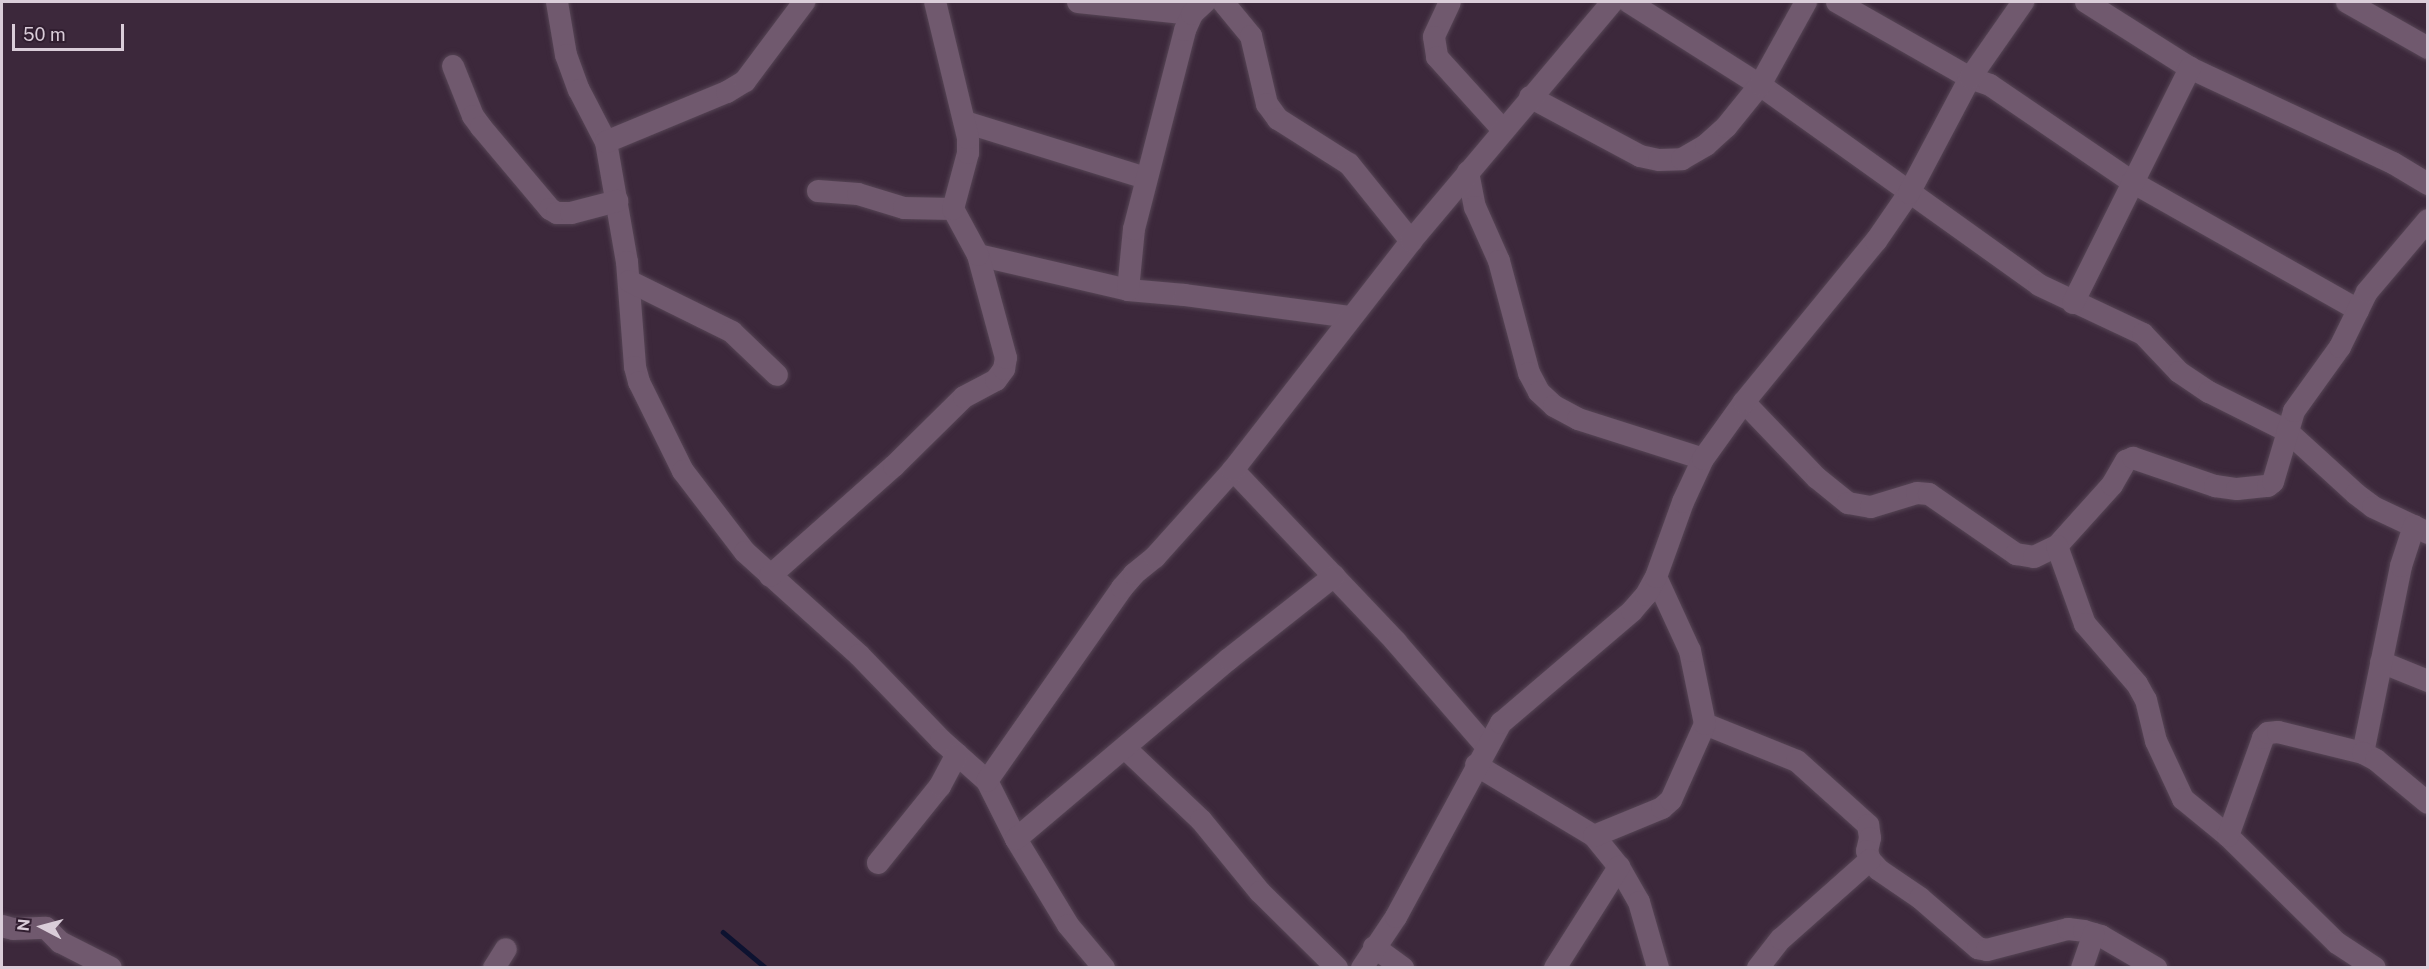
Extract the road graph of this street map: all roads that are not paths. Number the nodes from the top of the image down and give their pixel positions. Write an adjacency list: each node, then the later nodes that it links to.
1 (557, 2): 23 (street)
2 (804, 2): 23 (street)
3 (935, 2): 21 (street)
4 (1078, 2): 14 (street)
5 (1223, 2): 33 (street)
6 (1450, 2): 22 (street)
7 (1612, 2): 20 (street)
8 (1629, 2): 19 (street)
9 (1806, 2): 19 (street)
10 (1837, 2): 18 (street)
11 (2023, 2): 18 (street)
12 (2085, 2): 17 (street)
13 (2348, 2): 15 (street)
14 (1199, 8): 25 (street)
15 (2427, 48)
16 (453, 66): 30 (street)
17 (2190, 68): 26 (street); 27 (street)
18 (1970, 78): 26 (street); 29 (street)
19 (1760, 85): 20 (street); 29 (street)
20 (1530, 97): 22 (street)
21 (965, 122): 25 (street); 31 (street)
22 (1503, 130): 24 (street)
23 (606, 142): 30 (street)
24 (1468, 172): 33 (street); 43 (street)
25 (1146, 178): 36 (street)
26 (2132, 182): 37 (street); 38 (street)
27 (2427, 184)
28 (818, 191): 31 (street)
29 (1910, 193): 37 (street); 41 (street)
30 (617, 201): 35 (street)
31 (953, 209): 34 (street)
32 (2427, 220): 38 (street)
33 (1412, 241): 39 (street)
34 (978, 255): 36 (street); 47 (street)
35 (629, 281): 40 (street); 47 (street)
36 (1128, 290): 39 (street)
37 (2073, 303): 42 (street)
38 (2358, 310): 42 (street)
39 (1350, 317): 44 (street)
40 (777, 375)
41 (1744, 402): 43 (street); 46 (street)
42 (2288, 431): 45 (street); 46 (street)
43 (1703, 459): 49 (street)
44 (1233, 470): 48 (street); 57 (street)
45 (2421, 530): 50 (street)
46 (2057, 546): 60 (street)
47 (770, 576): 55 (street)
48 (1334, 576): 53 (street); 56 (street)
49 (1656, 577): 52 (street); 56 (street)
50 (2381, 662): 51 (street); 54 (street)
51 (2427, 681)
52 (1705, 724): 59 (street); 62 (street)
53 (1125, 748): 61 (street); 70 (street)
54 (2363, 753): 58 (street); 60 (street)
55 (957, 754): 57 (street); 63 (street)
56 (1481, 756): 59 (street); 67 (street)
57 (987, 781): 61 (street)
58 (2427, 803)
59 (1594, 836): 64 (street)
60 (2228, 836): 78 (street)
61 (1016, 839): 69 (street)
62 (1870, 860): 66 (street); 75 (street)
63 (878, 863)
64 (1619, 867): 73 (street); 74 (street)
65 (2, 926): 68 (street)
66 (2094, 934): 76 (street); 77 (street)
67 (1374, 947): 71 (street); 72 (street)
68 (111, 968)
69 (1104, 968)
70 (1337, 968)
71 (1362, 968)
72 (1403, 968)
73 (1555, 968)
74 (1658, 968)
75 (1758, 968)
76 (2082, 968)
77 (2156, 968)
78 (2375, 968)

